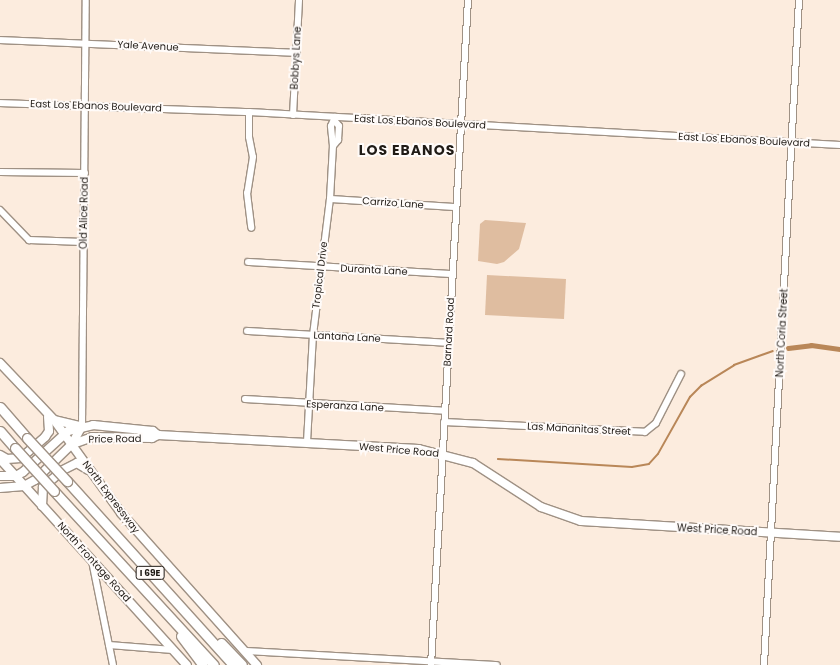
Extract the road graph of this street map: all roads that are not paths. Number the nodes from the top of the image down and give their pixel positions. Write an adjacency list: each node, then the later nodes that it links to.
1 (86, 0): 6 (street, Old Alice Road)
2 (299, 0): 7 (street, Bobbys Lane)
3 (468, 0): 13 (street, Barnard Road)
4 (799, 0): 14 (street, North Coria Street)
5 (0, 40): 6 (street, Yale Avenue)
6 (85, 42): 7 (street, Yale Avenue); 9 (street, Old Alice Road)
7 (296, 54): 11 (street, Bobbys Lane)
8 (0, 102): 9 (street, East Los Ebanos Boulevard)
9 (85, 105): 10 (street, East Los Ebanos Boulevard); 17 (street, Old Alice Road)
10 (249, 112): 11 (street, East Los Ebanos Boulevard); 21 (street)
11 (294, 115): 12 (street, East Los Ebanos Boulevard)
12 (335, 119): 13 (street, East Los Ebanos Boulevard); 18 (street, Tropical Drive)
13 (460, 124): 14 (street, East Los Ebanos Boulevard); 19 (street, Barnard Road)
14 (792, 143): 15 (street, East Los Ebanos Boulevard); 53 (street, North Coria Street)
15 (840, 145)
16 (0, 172): 17 (street)
17 (85, 173): 22 (street, Old Alice Road)
18 (330, 199): 19 (street, Carrizo Lane); 24 (street, Tropical Drive)
19 (455, 207): 25 (street, Barnard Road)
20 (0, 210): 22 (street)
21 (251, 228)
22 (83, 242): 37 (street, Old Alice Road)
23 (248, 262): 24 (street, Duranta Lane)
24 (322, 267): 25 (street, Duranta Lane); 27 (street, Tropical Drive)
25 (452, 274): 28 (street, Barnard Road)
26 (247, 331): 27 (street, Lantana Lane)
27 (313, 335): 28 (street, Lantana Lane); 32 (street, Tropical Drive)
28 (448, 343): 34 (street, Barnard Road)
29 (0, 363): 35 (main road, North Expressway)
30 (681, 374): 36 (street, Las Mananitas Street)
31 (245, 399): 32 (street, Esperanza Lane)
32 (309, 404): 34 (street, Esperanza Lane); 41 (street, Tropical Drive)
33 (0, 407): 56 (highway, North Expressway / I 69E, bridge)
34 (445, 411): 36 (street, Barnard Road)
35 (51, 419): 37 (main road); 39 (main road, North Expressway); 44 (main road)
36 (444, 422): 43 (street, Barnard Road)
37 (82, 426): 39 (main road, West Price Road); 40 (main road, West Price Road); 42 (main road)
38 (0, 431): 57 (highway, I 69E, bridge)
39 (65, 434): 42 (main road, North Expressway); 48 (main road, West Price Road)
40 (158, 435): 41 (main road, West Price Road); 42 (main road, Price Road)
41 (307, 442): 43 (main road, West Price Road)
42 (72, 444): 46 (main road, North Expressway); 49 (main road)
43 (443, 454): 53 (main road, West Price Road); 61 (street, Barnard Road)
44 (0, 455)
45 (0, 459): 48 (main road, North Frontage Road)
46 (94, 474): 52 (main road); 60 (main road, North Expressway)
47 (0, 476): 48 (main road)
48 (16, 476): 49 (main road, North Frontage Road)
49 (24, 486): 50 (main road); 51 (main road, North Frontage Road)
50 (0, 489): 51 (main road)
51 (35, 499): 52 (main road, North Frontage Road)
52 (42, 506): 55 (main road, North Frontage Road)
53 (770, 533): 54 (main road, West Price Road); 70 (street, North Coria Street)
54 (840, 537)
55 (91, 560): 58 (street); 59 (main road, North Frontage Road)
56 (172, 597): 66 (highway, North Expressway / I 69E); 67 (highway)
57 (157, 602): 64 (highway); 65 (highway, I 69E)
58 (109, 645): 59 (street); 62 (street)
59 (173, 650): 63 (main road, North Frontage Road)
60 (245, 651): 61 (street); 68 (main road, North Expressway)
61 (432, 663): 69 (street)
62 (113, 665)
63 (187, 665)
64 (203, 665)
65 (214, 665)
66 (233, 665)
67 (242, 665)
68 (257, 665)
69 (497, 665)
70 (764, 665)

